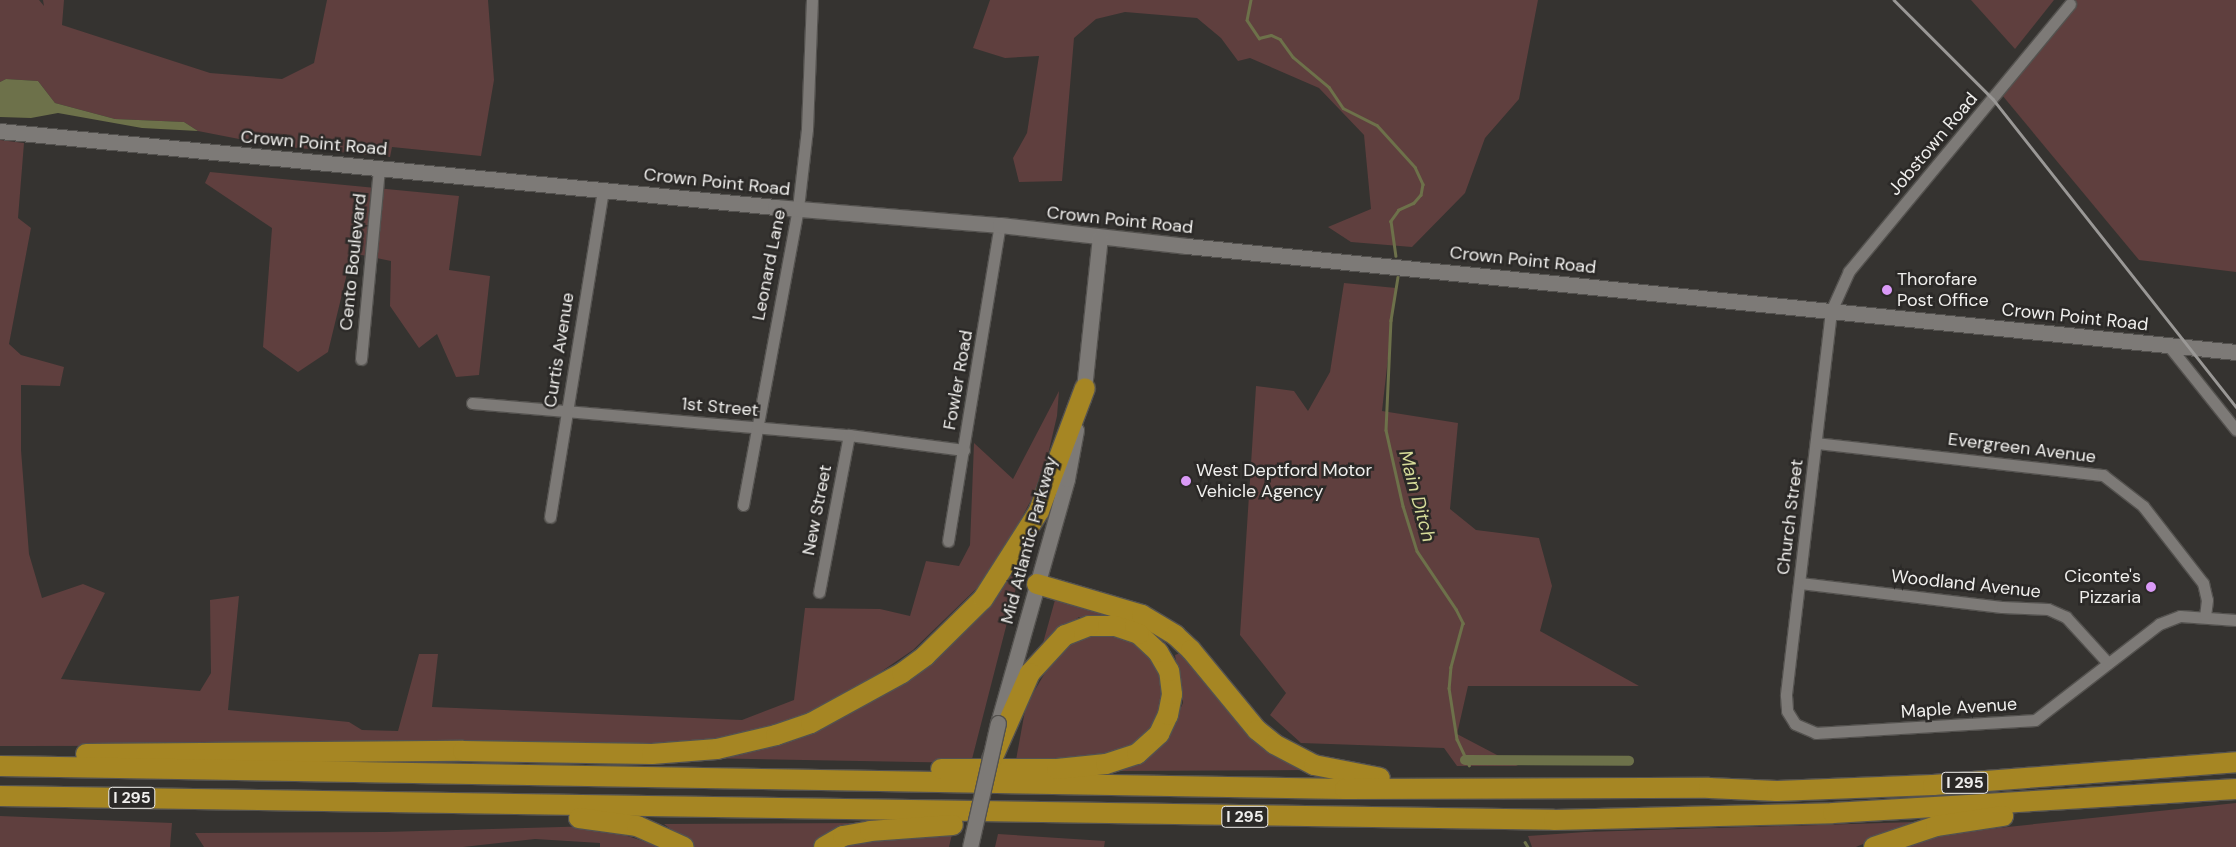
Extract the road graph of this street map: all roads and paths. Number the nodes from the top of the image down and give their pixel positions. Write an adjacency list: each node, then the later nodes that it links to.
1 (812, 0): 6 (street, Leonard Lane)
2 (2070, 4): 9 (street, Jobstown Road)
3 (0, 131): 4 (main road, Crown Point Road)
4 (379, 168): 5 (main road, Crown Point Road); 12 (street, Cento Boulevard)
5 (603, 190): 6 (main road, Crown Point Road); 15 (street, Curtis Avenue)
6 (798, 208): 7 (main road, Crown Point Road); 16 (street, Leonard Lane)
7 (1000, 225): 8 (main road, Crown Point Road); 20 (street, Fowler Road)
8 (1100, 237): 9 (main road, Crown Point Road); 13 (main road, Mid Atlantic Parkway)
9 (1831, 311): 10 (main road, Crown Point Road); 19 (street, Church Street)
10 (2169, 346): 11 (main road, Crown Point Road); 17 (street)
11 (2236, 352)
12 (361, 359)
13 (1085, 388): 25 (main road, Mid Atlantic Parkway); 32 (highway)
14 (472, 403): 15 (street, 1st Street)
15 (566, 410): 16 (street, 1st Street); 22 (street, Curtis Avenue)
16 (756, 428): 18 (street, 1st Street); 21 (street, Leonard Lane)
17 (2236, 430)
18 (849, 435): 20 (street, 1st Street); 26 (street, New Street)
19 (1816, 443): 24 (street, Church Street); 27 (street, Evergreen Avenue)
20 (964, 450): 23 (street, Fowler Road)
21 (743, 505)
22 (550, 517)
23 (948, 541)
24 (1800, 583): 29 (street, Woodland Avenue); 31 (street, Church Street)
25 (1037, 584): 30 (main road, Mid Atlantic Parkway); 37 (highway)
26 (819, 592)
27 (2205, 616): 28 (street, Maple Avenue); 29 (street, Maple Avenue)
28 (2236, 620)
29 (2108, 663): 31 (street, Maple Avenue)
30 (1003, 724): 34 (highway, bridge); 36 (highway)
31 (1795, 724)
32 (0, 755)
33 (2229, 763): 37 (highway, I 295)
34 (989, 765): 43 (main road, bridge)
35 (0, 766): 36 (highway, I 295)
36 (461, 774): 37 (highway, I 295)
37 (1709, 788)
38 (2231, 790): 40 (highway, I 295)
39 (0, 796): 41 (highway, I 295)
40 (2128, 798): 42 (highway, I 295); 46 (highway)
41 (263, 800): 42 (highway, I 295); 44 (highway)
42 (1492, 820): 45 (highway)
43 (970, 844)
44 (684, 847)
45 (824, 847)
46 (1874, 847)

